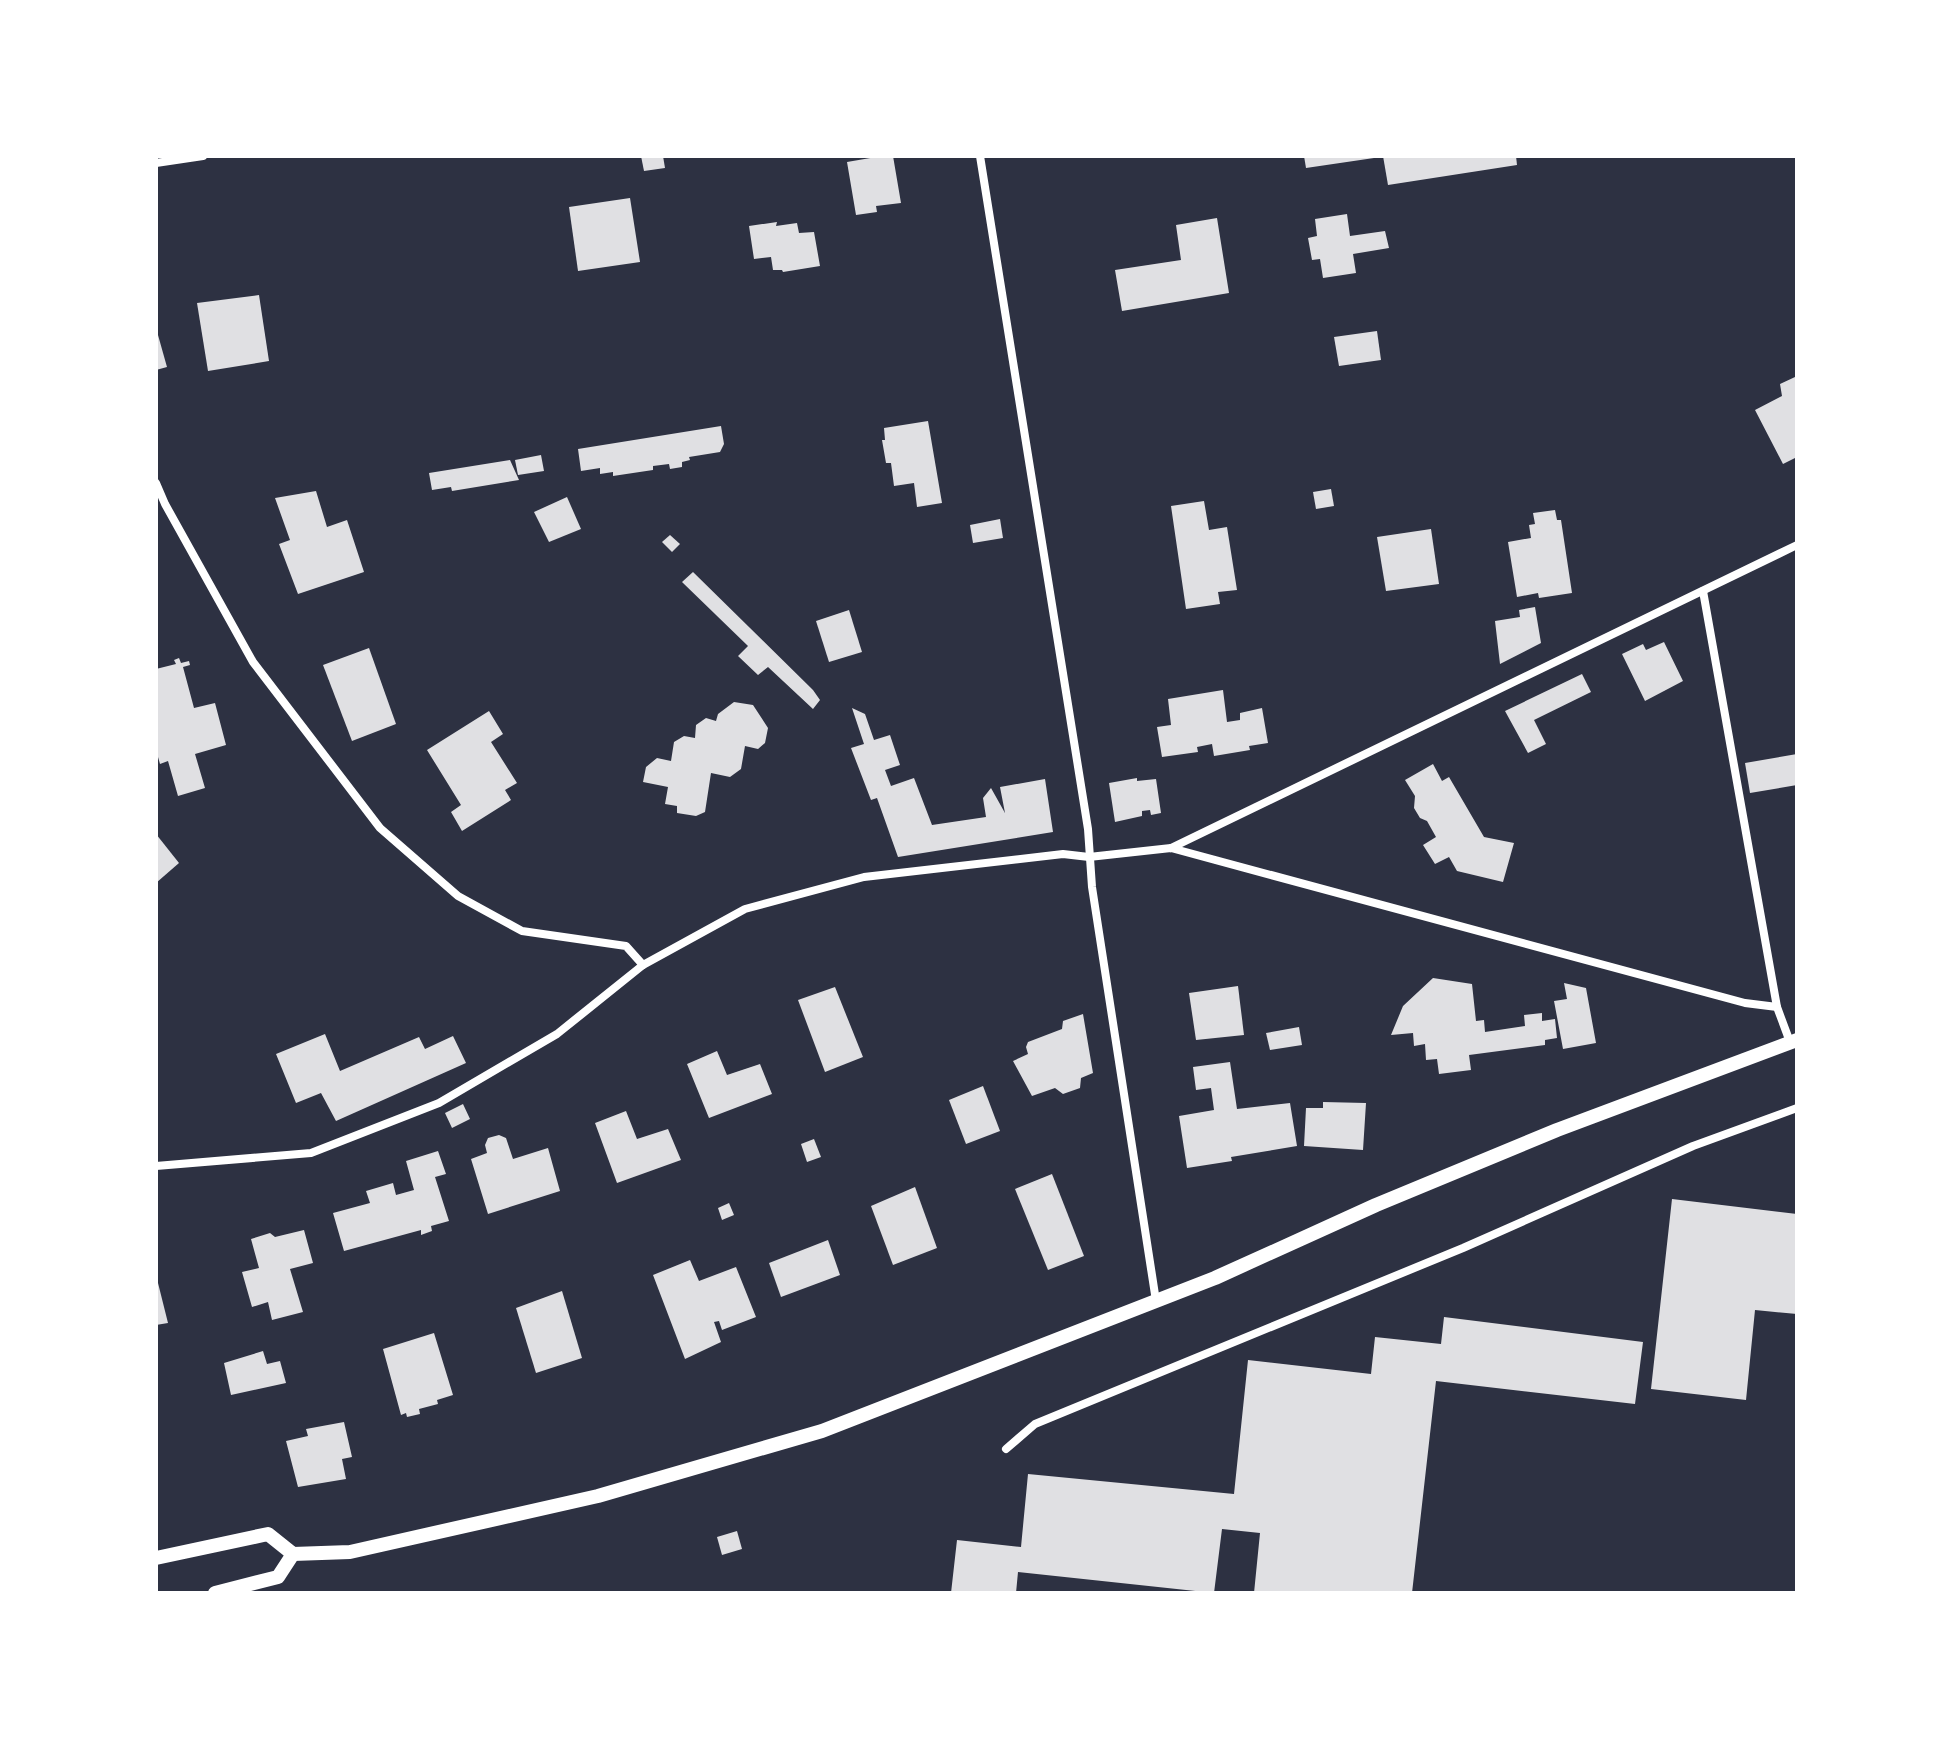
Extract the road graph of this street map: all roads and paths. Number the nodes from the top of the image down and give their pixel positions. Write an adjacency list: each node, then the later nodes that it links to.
1 (203, 156): 3 (street)
2 (980, 156): 8 (street)
3 (156, 163)
4 (156, 483): 9 (street)
5 (1797, 545): 6 (street)
6 (1703, 591): 7 (street); 10 (street)
7 (1171, 848): 8 (street); 10 (street)
8 (1089, 857): 9 (street); 14 (street)
9 (643, 965): 13 (street)
10 (1777, 1007): 11 (street)
11 (1794, 1041): 14 (street)
12 (1797, 1108): 15 (street)
13 (156, 1166)
14 (1156, 1301): 16 (street)
15 (1006, 1449)
16 (293, 1554): 17 (street); 18 (street)
17 (156, 1558)
18 (215, 1593)

